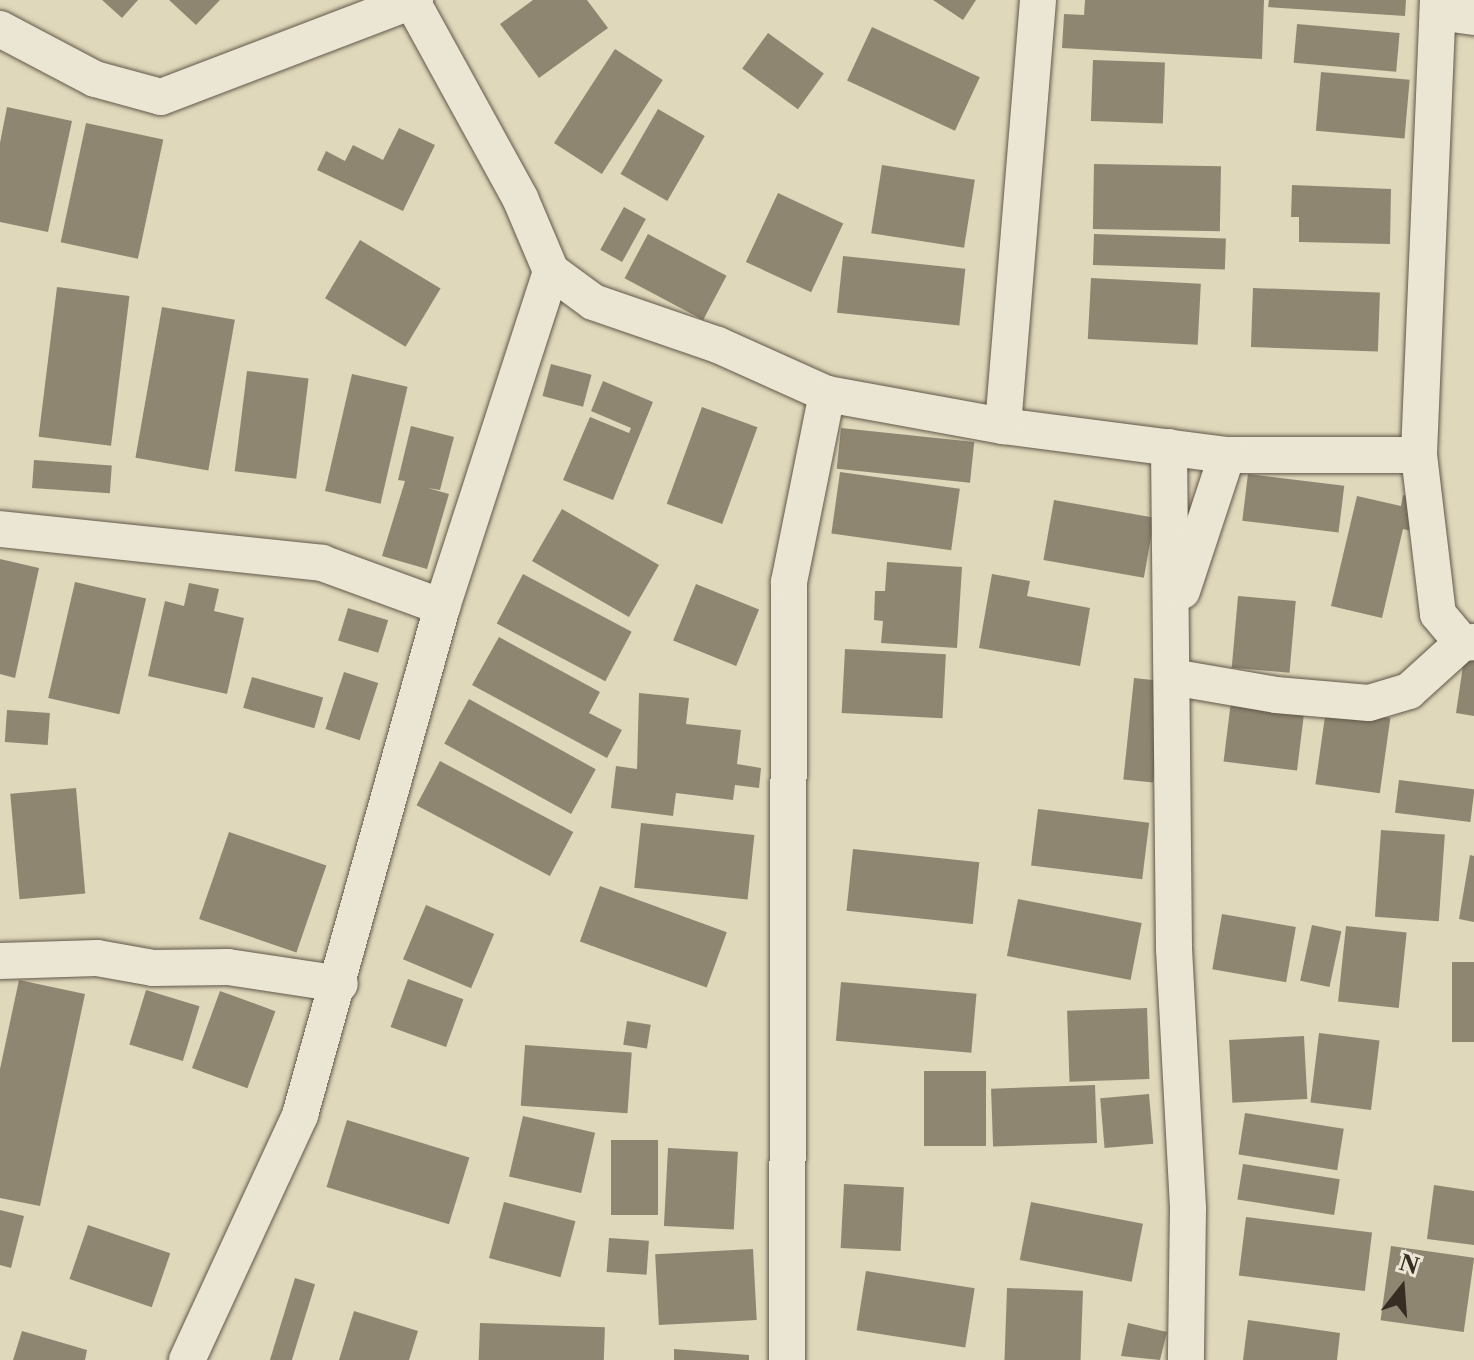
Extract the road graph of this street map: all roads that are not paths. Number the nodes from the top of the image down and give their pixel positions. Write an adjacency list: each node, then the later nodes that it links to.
1 (1038, 0): 8 (street)
2 (413, 1): 5 (street); 6 (street)
3 (1438, 6): 4 (street); 11 (street)
4 (1474, 17)
5 (0, 29)
6 (551, 271): 7 (street); 13 (street)
7 (827, 394): 8 (street); 20 (street)
8 (1003, 426): 9 (street)
9 (1169, 447): 10 (street); 14 (street)
10 (1227, 455): 11 (street); 14 (street)
11 (1419, 455): 15 (street)
12 (0, 529): 13 (street)
13 (442, 607): 18 (street)
14 (1174, 615): 16 (street)
15 (1468, 643): 16 (street)
16 (1172, 677): 21 (street)
17 (0, 961): 18 (street)
18 (340, 984): 19 (street)
19 (187, 1360)
20 (787, 1360)
21 (1186, 1360)

